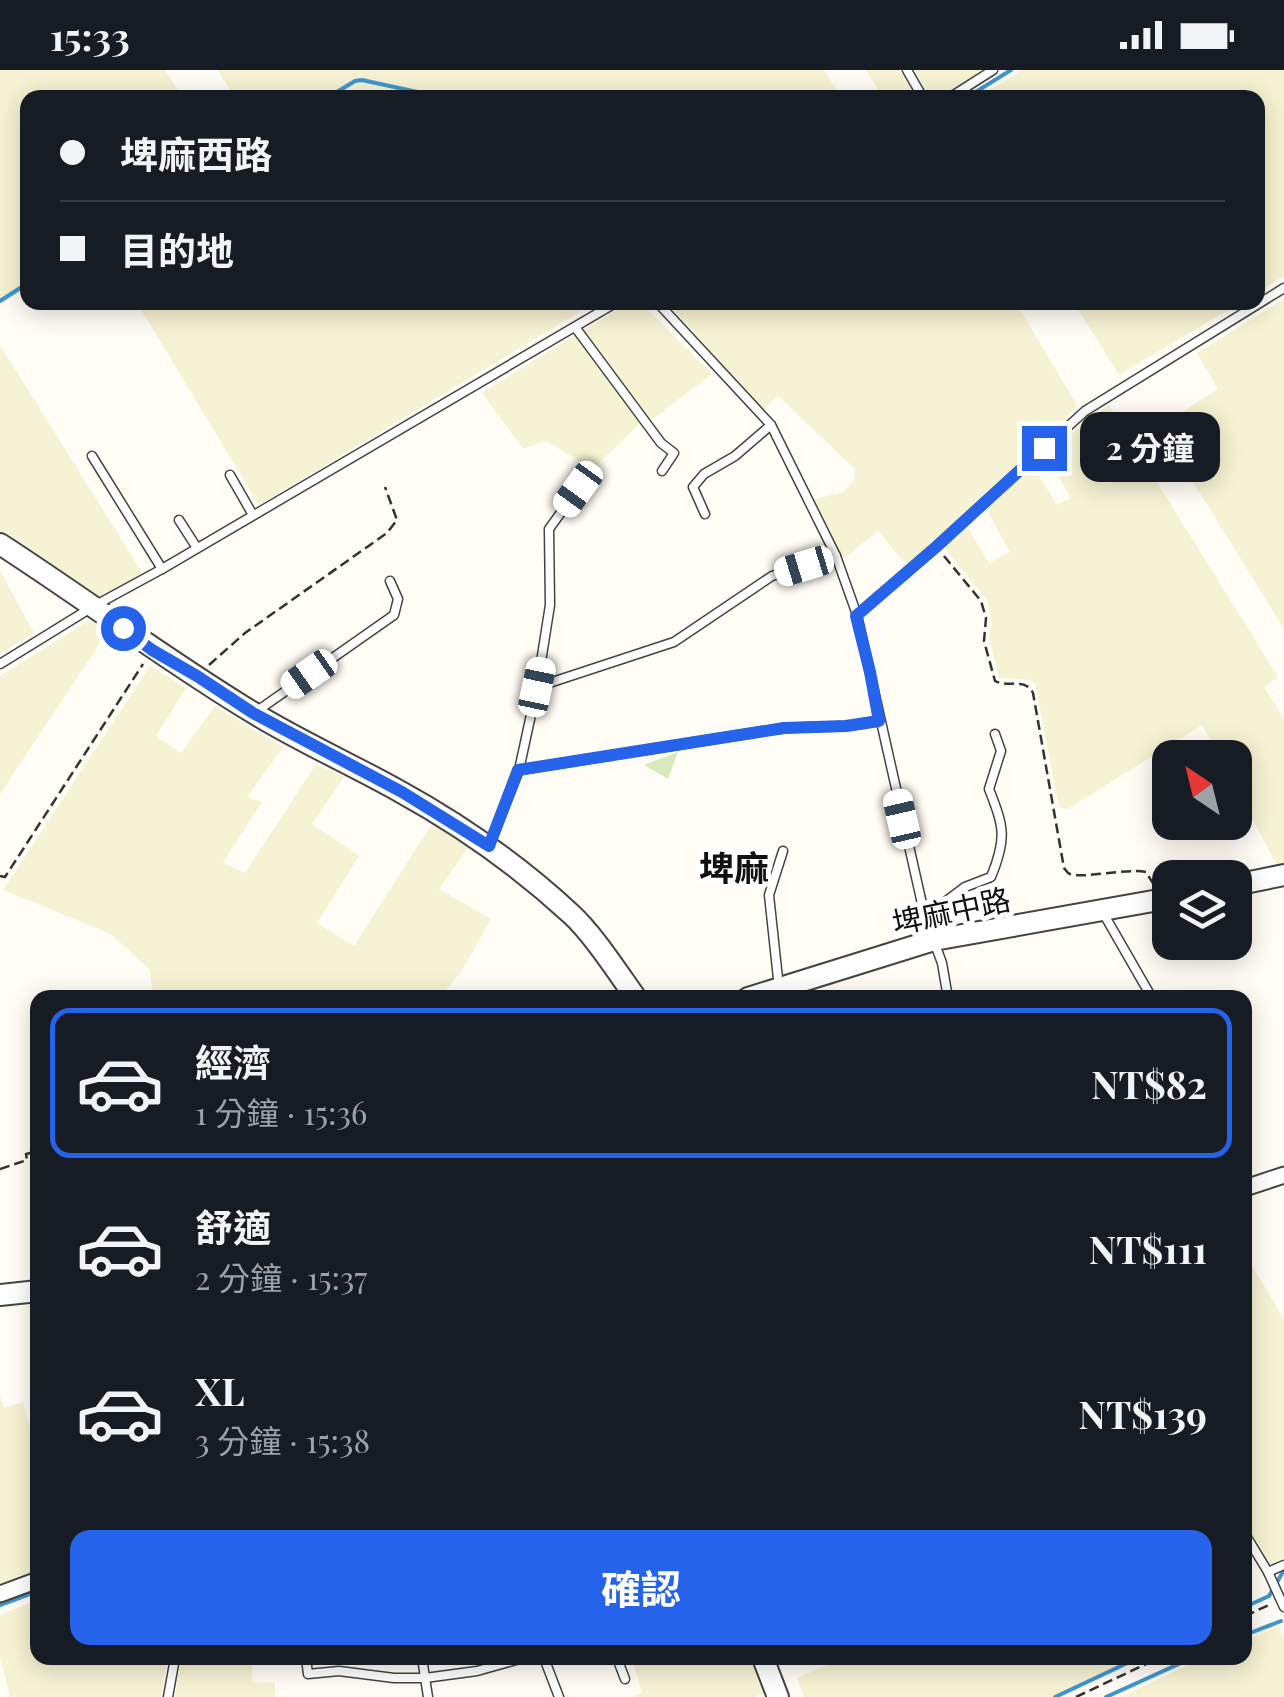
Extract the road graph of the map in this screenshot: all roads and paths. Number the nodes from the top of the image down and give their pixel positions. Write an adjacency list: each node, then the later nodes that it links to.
1 (993, 70): 2 (lane)
2 (962, 90)
3 (604, 310): 6 (lane)
4 (664, 310): 7 (lane)
5 (1248, 310): 17 (lane)
6 (575, 327): 9 (lane); 14 (lane)
7 (772, 426): 13 (lane); 19 (lane)
8 (92, 456): 20 (lane)
9 (662, 471)
10 (230, 474): 14 (lane)
11 (385, 486): 26 (path)
12 (578, 489): 27 (lane)
13 (706, 514)
14 (253, 515): 18 (lane)
15 (179, 520): 18 (lane)
16 (0, 544): 22 (street)
17 (936, 547): 23 (lane); 36 (path)
18 (197, 548): 20 (lane)
19 (836, 556): 23 (lane); 27 (lane)
20 (162, 569): 22 (lane)
21 (390, 581): 28 (lane)
22 (94, 606): 24 (street); 25 (lane)
23 (856, 616): 29 (lane)
24 (152, 650): 26 (street); 35 (path)
25 (0, 664)
26 (197, 676): 28 (street)
27 (537, 687): 31 (lane)
28 (253, 713): 32 (street)
29 (879, 721): 31 (lane); 40 (lane)
30 (996, 734): 40 (lane)
31 (518, 770): 32 (lane)
32 (489, 846): 43 (street)
33 (783, 851): 42 (lane)
34 (1284, 875): 37 (street)
35 (0, 876)
36 (1152, 881)
37 (1252, 882)
38 (1152, 901): 39 (street, 埤麻中路)
39 (1102, 911): 41 (street, 埤麻中路); 46 (lane)
40 (925, 917): 41 (lane)
41 (934, 940): 42 (street, 埤麻中路); 45 (lane)
42 (778, 988): 44 (street, 埤麻中路)
43 (630, 990)
44 (772, 990)
45 (947, 990)
46 (1147, 990)
47 (30, 1153): 48 (path)
48 (0, 1169)
49 (1284, 1176): 50 (street)
50 (1252, 1186)
51 (30, 1292): 52 (street)
52 (0, 1295)
53 (1252, 1546): 55 (lane)
54 (1284, 1565): 55 (lane)
55 (1268, 1572): 58 (lane)
56 (30, 1583): 57 (street)
57 (0, 1594)
58 (1281, 1600): 59 (path)
59 (1252, 1613)
60 (174, 1665): 70 (lane)
61 (307, 1665): 68 (lane)
62 (423, 1665): 68 (lane)
63 (499, 1665): 68 (lane)
64 (547, 1665): 72 (lane)
65 (620, 1665): 69 (lane)
66 (766, 1665): 73 (street)
67 (1143, 1665): 74 (path)
68 (425, 1678): 71 (lane)
69 (625, 1679)
70 (168, 1697)
71 (428, 1697)
72 (558, 1697)
73 (778, 1697)
74 (1076, 1697)

